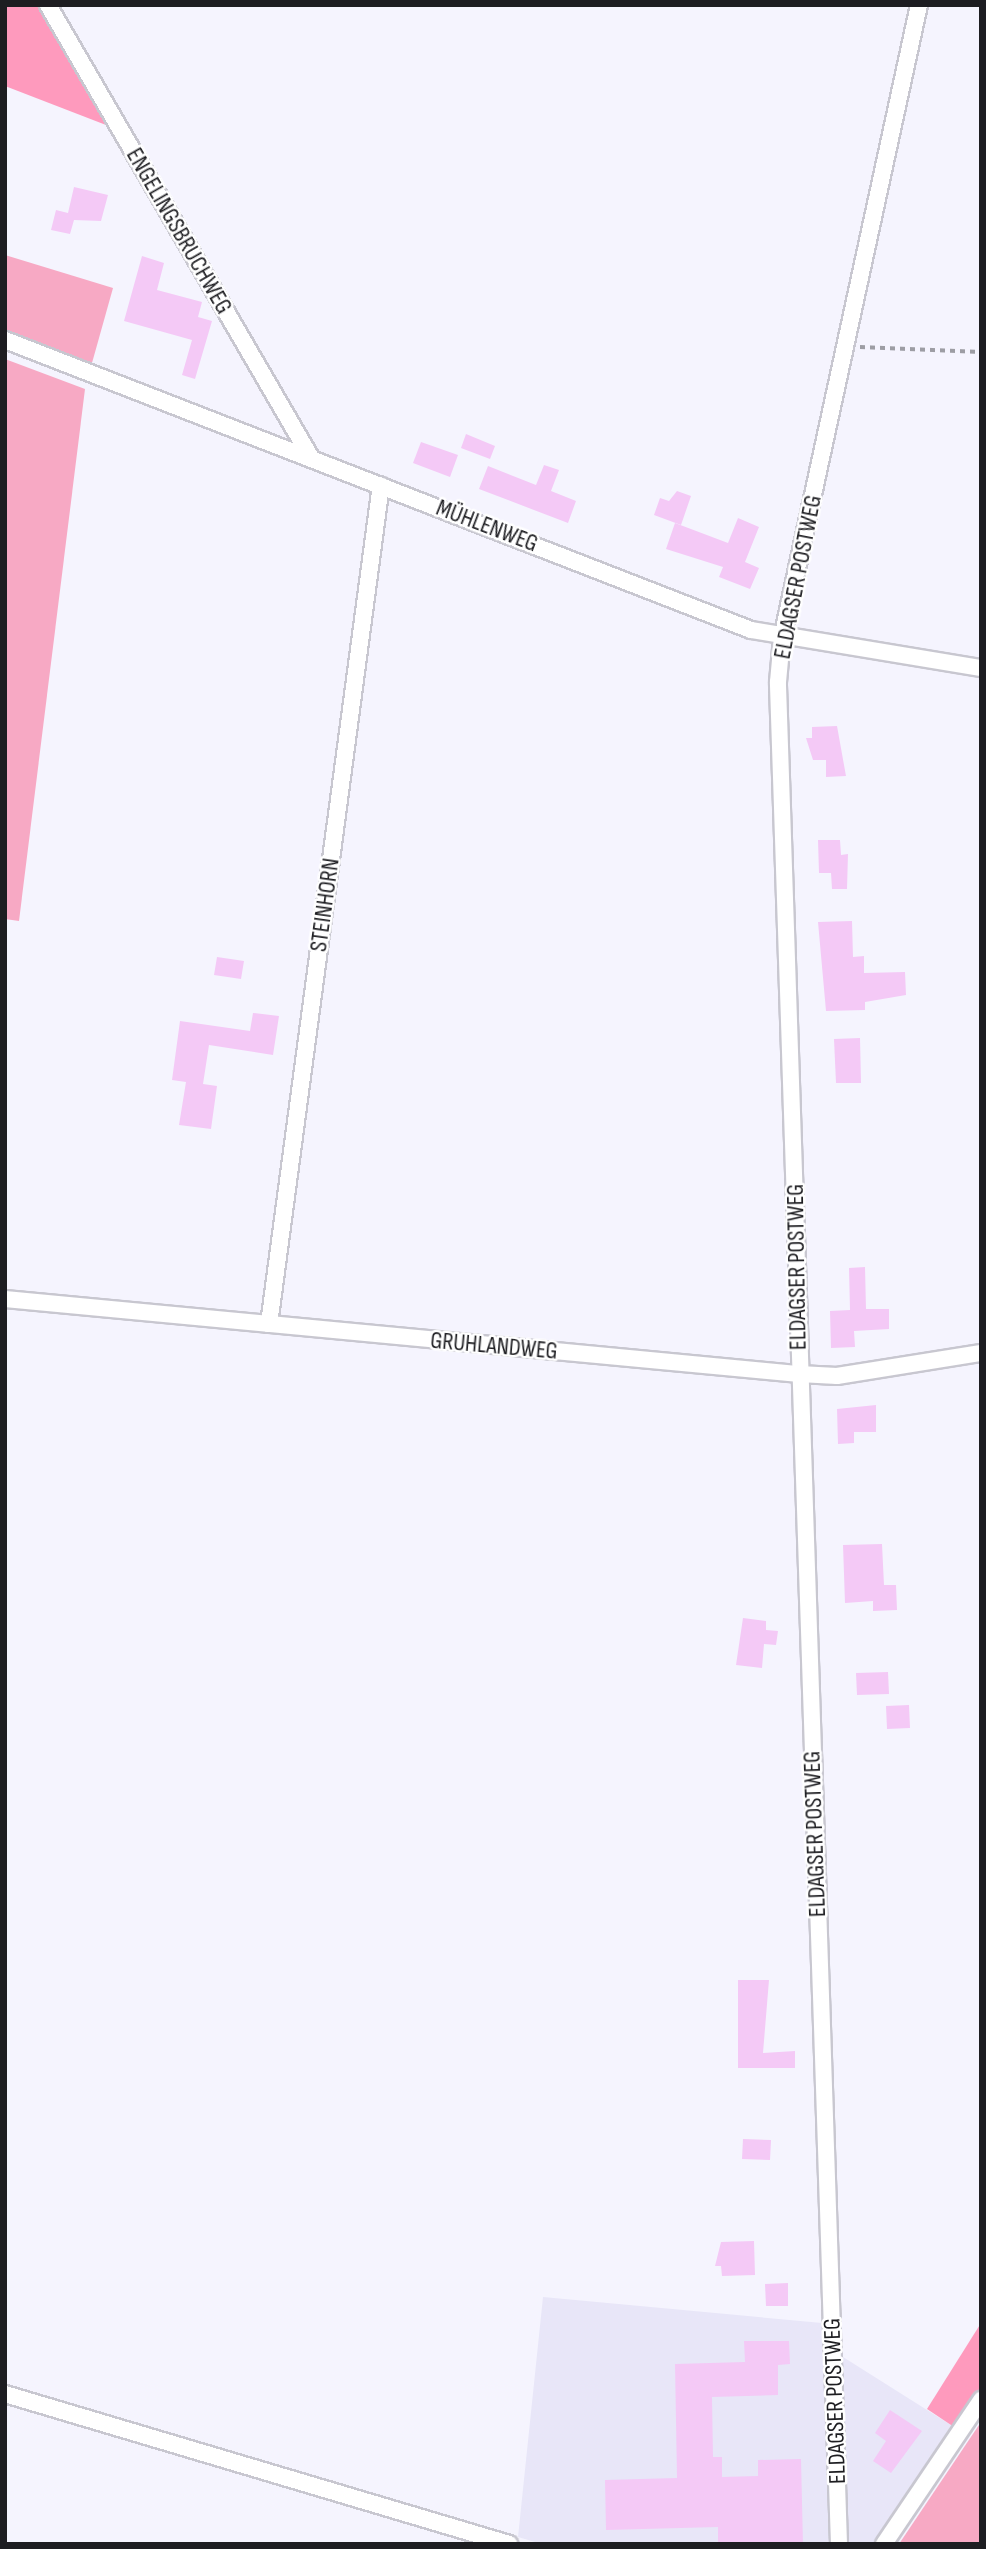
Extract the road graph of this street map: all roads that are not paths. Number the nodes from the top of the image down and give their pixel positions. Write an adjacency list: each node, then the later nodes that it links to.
1 (48, 5): 4 (street, ENGELINGSBRUCHWEG)
2 (919, 5): 6 (street, ELDAGSER POSTWEG)
3 (5, 340): 4 (street, MÜHLENWEG)
4 (310, 456): 5 (street, MÜHLENWEG)
5 (381, 485): 6 (street, MÜHLENWEG); 9 (street, STEINHORN)
6 (782, 638): 7 (street, MÜHLENWEG); 11 (street, ELDAGSER POSTWEG)
7 (981, 668)
8 (5, 1299): 9 (street, GRUHLANDWEG)
9 (269, 1324): 11 (street, GRUHLANDWEG)
10 (981, 1353): 11 (street, GRUHLANDWEG)
11 (799, 1374): 15 (street, ELDAGSER POSTWEG)
12 (5, 2394): 14 (street)
13 (981, 2400): 16 (street)
14 (509, 2544)
15 (839, 2544)
16 (884, 2544)

